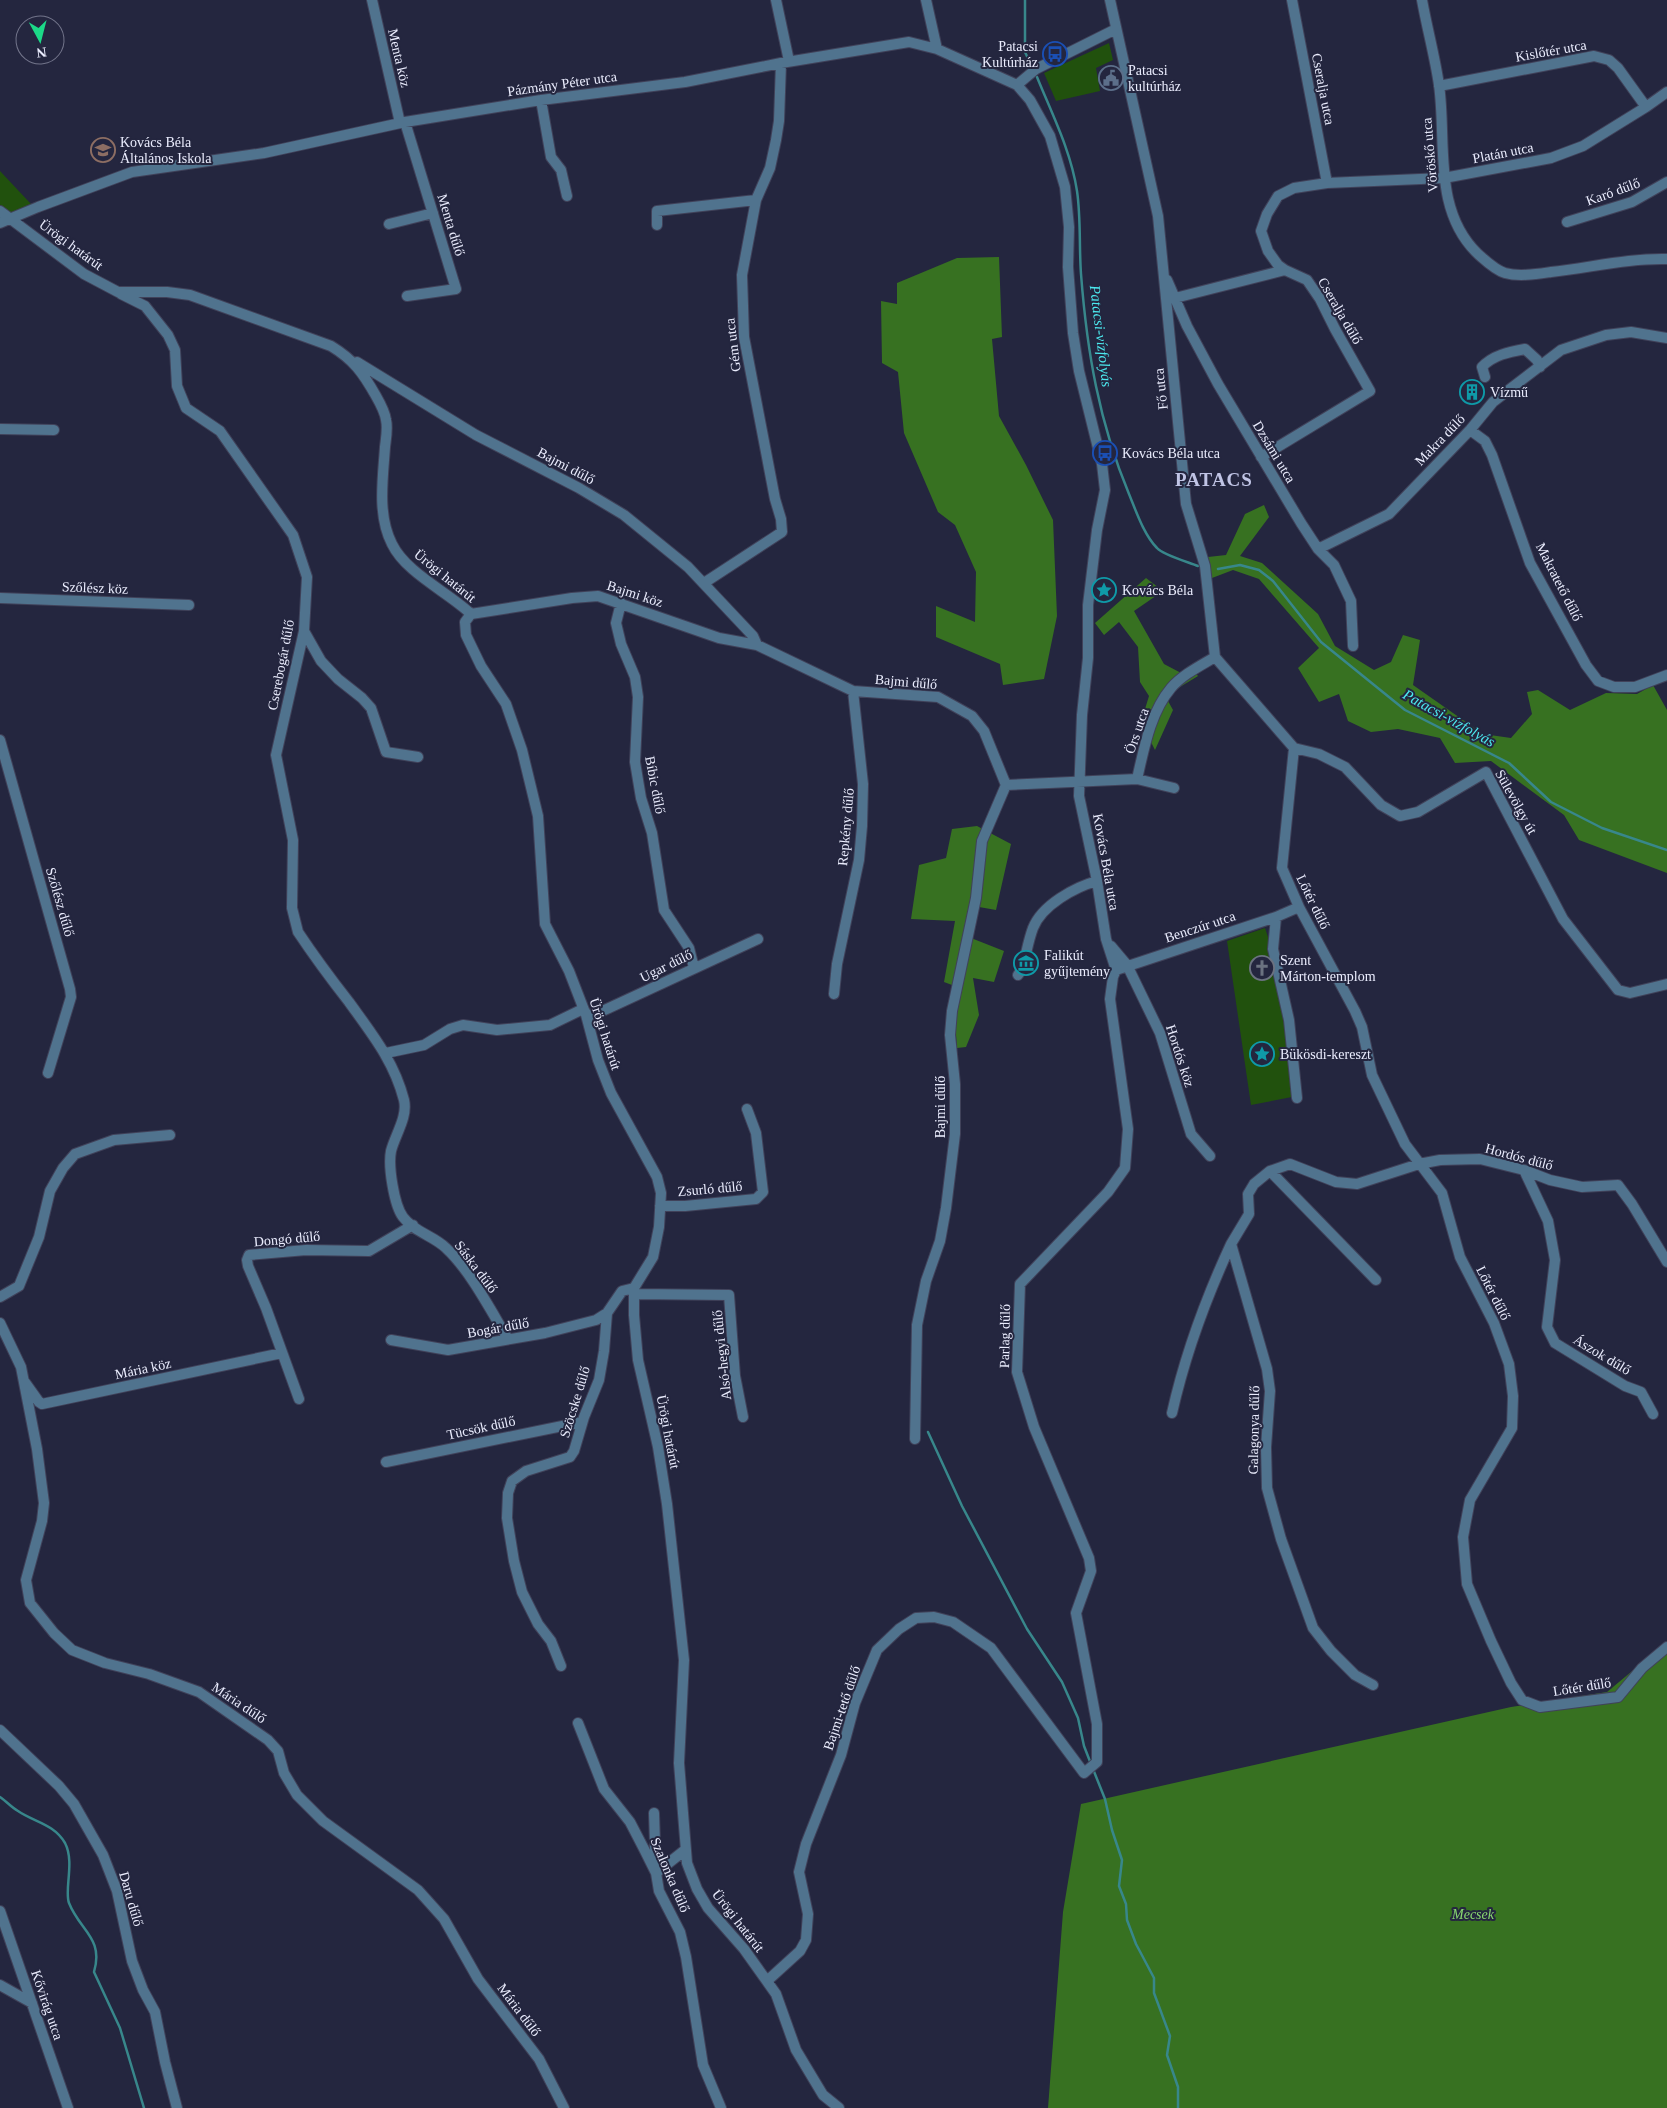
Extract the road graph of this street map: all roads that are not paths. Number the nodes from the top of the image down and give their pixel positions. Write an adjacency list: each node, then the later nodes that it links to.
1 (372, 0): 15 (street, Menta köz)
2 (776, 0): 9 (street, Gém utca)
3 (926, 0): 8 (street)
4 (1110, 0): 7 (street, Fő utca)
5 (1292, 0): 17 (street, Cseralja utca)
6 (1422, 0): 11 (street, Vöröskő utca)
7 (1116, 29): 10 (street); 29 (street, Fő utca)
8 (937, 49): 9 (street, Pázmány Péter utca); 10 (street, Pázmány Péter utca)
9 (785, 62): 13 (street, Pázmány Péter utca); 20 (street, Gém utca)
10 (1016, 85): 58 (street, Kovács Béla utca)
11 (1439, 86): 14 (street, Kislőtér utca); 16 (street, Vöröskő utca)
12 (1667, 92): 14 (street, Platán utca)
13 (541, 100): 15 (street, Pázmány Péter utca); 19 (street)
14 (1646, 107): 16 (street, Platán utca)
15 (402, 122): 22 (street, Menta dűlő); 23 (street, Pázmány Péter utca)
16 (1444, 178): 17 (street, Platán utca); 28 (street, Vöröskő utca)
17 (1327, 182): 30 (street, Cseralja dűlő)
18 (1667, 182): 24 (street, Karó dűlő)
19 (567, 196)
20 (756, 200): 27 (street); 43 (street, Gém utca)
21 (0, 211): 23 (street, Ürögi határút)
22 (433, 213): 26 (street); 32 (street, Menta dűlő)
23 (11, 218): 25 (street, Pázmány Péter utca); 31 (street, Ürögi határút)
24 (1567, 222)
25 (0, 223)
26 (389, 224)
27 (657, 226)
28 (1667, 259)
29 (1163, 270): 33 (street, Dzsámi utca); 51 (street, Fő utca)
30 (1285, 270): 33 (street); 41 (street, Cseralja dűlő)
31 (118, 292): 35 (street, Ürögi határút); 48 (street, Cserebogár dűlő)
32 (407, 296)
33 (1175, 298): 41 (street, Dzsámi utca)
34 (1667, 338): 36 (street, Makra dűlő)
35 (346, 356): 43 (street, Bajmi dűlő); 47 (street, Ürögi határút)
36 (1540, 367): 37 (street); 40 (street, Makra dűlő)
37 (1485, 377)
38 (0, 429): 39 (street)
39 (54, 430)
40 (1470, 430): 42 (street, Makra dűlő); 52 (street, Makratető dűlő)
41 (1261, 457): 42 (street, Dzsámi utca)
42 (1318, 549): 50 (street, Dzsámi utca)
43 (704, 583): 49 (street, Bajmi dűlő)
44 (0, 598): 46 (street, Szőlész köz)
45 (621, 603): 47 (street, Bajmi köz); 49 (street, Bajmi köz); 67 (street, Bíbic dűlő)
46 (189, 605)
47 (471, 614): 72 (street, Ürögi határút)
48 (304, 631): 56 (street); 73 (street, Cserebogár dűlő)
49 (757, 645): 53 (street, Bajmi dűlő)
50 (1353, 646)
51 (1215, 657): 55 (street); 57 (street, Örs utca)
52 (1667, 675)
53 (853, 691): 59 (street, Bajmi dűlő); 71 (street, Repkény dűlő)
54 (0, 740): 74 (street, Szőlész dűlő)
55 (1294, 748): 62 (street, Lőtér dűlő); 70 (street, Sülevölgy út)
56 (418, 757)
57 (1136, 779): 58 (street); 60 (street)
58 (1080, 781): 59 (street); 61 (street, Kovács Béla utca)
59 (1006, 785): 100 (street, Bajmi dűlő)
60 (1174, 788)
61 (1097, 881): 65 (street, Kovács Béla utca); 69 (street)
62 (1299, 907): 63 (street, Benczúr utca); 79 (street, Lőtér dűlő)
63 (1276, 917): 66 (street, Benczúr utca); 75 (street)
64 (758, 939): 67 (street, Ugar dűlő)
65 (1106, 939): 66 (street, Hordós köz); 68 (street, Kovács Béla utca)
66 (1126, 965): 68 (street, Benczúr utca); 78 (street, Hordós köz)
67 (694, 968): 72 (street, Ugar dűlő)
68 (1114, 973): 107 (street, Parlag dűlő)
69 (1018, 975)
70 (1667, 984)
71 (834, 994)
72 (585, 1012): 73 (street, Ugar dűlő); 82 (street, Ürögi határút)
73 (386, 1053): 83 (street, Sáska dűlő)
74 (48, 1073)
75 (1297, 1098)
76 (747, 1109): 82 (street, Zsurló dűlő)
77 (170, 1135): 88 (street)
78 (1210, 1156)
79 (1419, 1164): 80 (street, Hordós dűlő); 81 (street, Hordós dűlő); 102 (street, Lőtér dűlő)
80 (1524, 1170): 85 (street, Hordós dűlő); 97 (street, Ászok dűlő)
81 (1270, 1171): 84 (street, Hordós dűlő); 86 (street)
82 (660, 1206): 87 (street, Ürögi határút)
83 (412, 1225): 91 (street, Sáska dűlő); 93 (street, Dongó dűlő)
84 (1230, 1244): 96 (street); 104 (street, Galagonya dűlő)
85 (1667, 1262)
86 (1376, 1280)
87 (634, 1291): 89 (street, Szöcske dűlő); 98 (street, Alsó-hegyi dűlő); 109 (street, Ürögi határút)
88 (0, 1297)
89 (607, 1313): 91 (street, Bogár dűlő); 99 (street, Szöcske dűlő)
90 (0, 1323): 94 (street, Mária dűlő)
91 (508, 1339): 92 (street, Bogár dűlő)
92 (391, 1340)
93 (282, 1353): 94 (street, Mária köz); 95 (street, Dongó dűlő)
94 (22, 1378): 117 (street, Mária dűlő)
95 (299, 1399)
96 (1172, 1413)
97 (1653, 1414)
98 (743, 1417)
99 (582, 1422): 101 (street, Tücsök dűlő); 103 (street, Szöcske dűlő)
100 (915, 1440)
101 (386, 1462)
102 (1667, 1647)
103 (561, 1666)
104 (1373, 1685)
105 (578, 1723): 110 (street, Szalonka dűlő)
106 (0, 1730): 116 (street, Daru dűlő)
107 (1084, 1773): 112 (street, Bajmi-tető dűlő)
108 (654, 1813): 110 (street)
109 (686, 1850): 110 (street); 112 (street, Ürögi határút)
110 (656, 1873): 118 (street, Szalonka dűlő)
111 (0, 1911): 114 (street, Kővirág utca)
112 (767, 1981): 119 (street, Ürögi határút)
113 (0, 1985): 114 (street)
114 (32, 2003): 115 (street, Kővirág utca)
115 (68, 2108)
116 (178, 2108)
117 (564, 2108)
118 (722, 2108)
119 (839, 2108)

